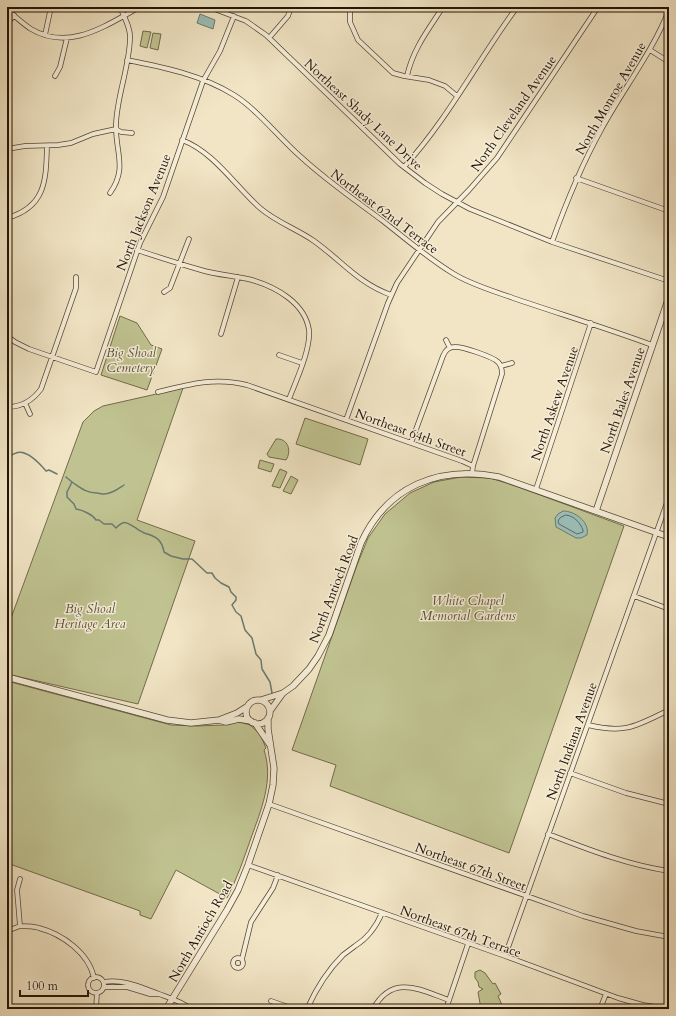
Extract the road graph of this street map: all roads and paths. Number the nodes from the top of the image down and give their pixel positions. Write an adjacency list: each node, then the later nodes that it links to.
1 (51, 7): 16 (street)
2 (120, 7): 13 (street)
3 (140, 7): 13 (street)
4 (209, 7): 14 (street, Northeast Shady Lane Drive)
5 (291, 7): 18 (street)
6 (350, 7): 23 (street)
7 (443, 7): 23 (street)
8 (517, 7): 25 (street)
9 (598, 7): 34 (street, North Cleveland Avenue)
10 (7, 10): 12 (street)
11 (669, 10): 19 (street, North Monroe Avenue)
12 (14, 15): 15 (street); 16 (street)
13 (124, 16): 17 (street); 20 (street)
14 (234, 16): 18 (street, Northeast Shady Lane Drive); 24 (street, North Jackson Avenue)
15 (7, 24)
16 (45, 35): 17 (street)
17 (67, 38): 22 (street)
18 (269, 38): 31 (street, Northeast Shady Lane Drive)
19 (650, 50): 21 (street); 32 (street, North Monroe Avenue)
20 (127, 60): 24 (street, Northeast 62nd Terrace); 26 (street)
21 (669, 62)
22 (55, 76)
23 (407, 76): 25 (street)
24 (203, 81): 28 (street, North Jackson Avenue); 39 (street, Northeast 62nd Terrace)
25 (458, 96): 31 (street)
26 (116, 129): 27 (street); 29 (street); 33 (street)
27 (132, 133)
28 (182, 140): 40 (street, North Jackson Avenue); 46 (street)
29 (47, 146): 30 (street); 36 (street)
30 (7, 149)
31 (404, 167): 34 (street, Northeast Shady Lane Drive)
32 (576, 178): 35 (street); 38 (street, North Monroe Avenue)
33 (110, 193)
34 (456, 202): 38 (street, Northeast Shady Lane Drive); 39 (street, North Cleveland Avenue)
35 (669, 210)
36 (7, 218)
37 (189, 239): 41 (street)
38 (552, 242): 44 (street, Northeast Shady Lane Drive)
39 (419, 249): 46 (street, North Cleveland Avenue); 48 (street, Northeast 62nd Terrace)
40 (137, 250): 41 (street); 55 (street, North Jackson Avenue)
41 (180, 263): 43 (street); 45 (street)
42 (76, 277): 55 (street)
43 (238, 277): 49 (street); 56 (street)
44 (669, 281)
45 (164, 292)
46 (391, 295): 64 (street, North Cleveland Avenue)
47 (669, 297): 52 (street, North Bales Avenue)
48 (591, 323): 52 (street, Northeast 62nd Terrace); 68 (street, North Askew Avenue)
49 (221, 334)
50 (7, 336): 55 (street)
51 (446, 340): 53 (street)
52 (652, 345): 70 (street, North Bales Avenue)
53 (450, 348): 58 (street); 65 (street)
54 (279, 355): 56 (street)
55 (53, 357): 61 (street)
56 (302, 363): 60 (street)
57 (512, 364): 58 (street)
58 (501, 366): 66 (street)
59 (158, 392): 60 (street, Northeast 64th Street)
60 (289, 399): 64 (street, Northeast 64th Street)
61 (25, 403): 62 (street); 63 (street)
62 (7, 407)
63 (30, 414)
64 (346, 420): 65 (street, Northeast 64th Street)
65 (411, 443): 66 (street, Northeast 64th Street)
66 (473, 466): 67 (street, Northeast 64th Street)
67 (472, 474): 68 (street, Northeast 64th Street); 76 (street, North Antioch Road)
68 (536, 489): 70 (street, Northeast 64th Street)
69 (669, 497): 71 (street, North Indiana Avenue)
70 (596, 511): 71 (street, Northeast 64th Street)
71 (657, 533): 72 (street, Northeast 64th Street); 73 (street, North Indiana Avenue)
72 (669, 537)
73 (634, 596): 74 (street); 84 (street, North Indiana Avenue)
74 (669, 609)
75 (7, 677): 82 (street)
76 (283, 693): 77 (street, North Antioch Road); 80 (street, North Antioch Road)
77 (261, 700): 78 (street); 80 (street)
78 (248, 706): 82 (street); 83 (street)
79 (669, 710): 84 (street)
80 (270, 711): 81 (street)
81 (268, 718): 83 (street); 85 (street, North Antioch Road)
82 (219, 720): 83 (street)
83 (253, 722): 85 (street, North Antioch Road)
84 (588, 724): 86 (street, North Indiana Avenue)
85 (270, 745): 87 (street, North Antioch Road)
86 (570, 773): 88 (street); 89 (street, North Indiana Avenue)
87 (269, 804): 90 (street, North Antioch Road); 94 (street, Northeast 67th Street)
88 (669, 804)
89 (548, 834): 91 (street); 94 (street, North Indiana Avenue)
90 (248, 864): 92 (street, Northeast 67th Terrace); 106 (street, North Antioch Road)
91 (669, 871)
92 (278, 876): 95 (street, Northeast 67th Terrace); 101 (street)
93 (20, 879): 96 (street)
94 (527, 896): 98 (street, Northeast 67th Street); 100 (street, North Indiana Avenue)
95 (382, 913): 99 (street, Northeast 67th Terrace); 113 (street)
96 (20, 926): 97 (street); 102 (street)
97 (7, 931)
98 (669, 937)
99 (468, 944): 100 (street, Northeast 67th Terrace); 107 (street)
100 (505, 956): 105 (street, Northeast 67th Terrace)
101 (242, 959)
102 (94, 978): 103 (street); 104 (street)
103 (104, 984): 104 (street); 106 (street)
104 (97, 993): 109 (street)
105 (606, 994): 116 (street); 117 (street, Northeast 67th Terrace)
106 (173, 999): 110 (street, North Antioch Road); 111 (street)
107 (449, 1000): 114 (street); 115 (street)
108 (270, 1001): 112 (street)
109 (96, 1009)
110 (166, 1009)
111 (191, 1009)
112 (294, 1009)
113 (307, 1009)
114 (373, 1009)
115 (446, 1009)
116 (600, 1009)
117 (669, 1009)

